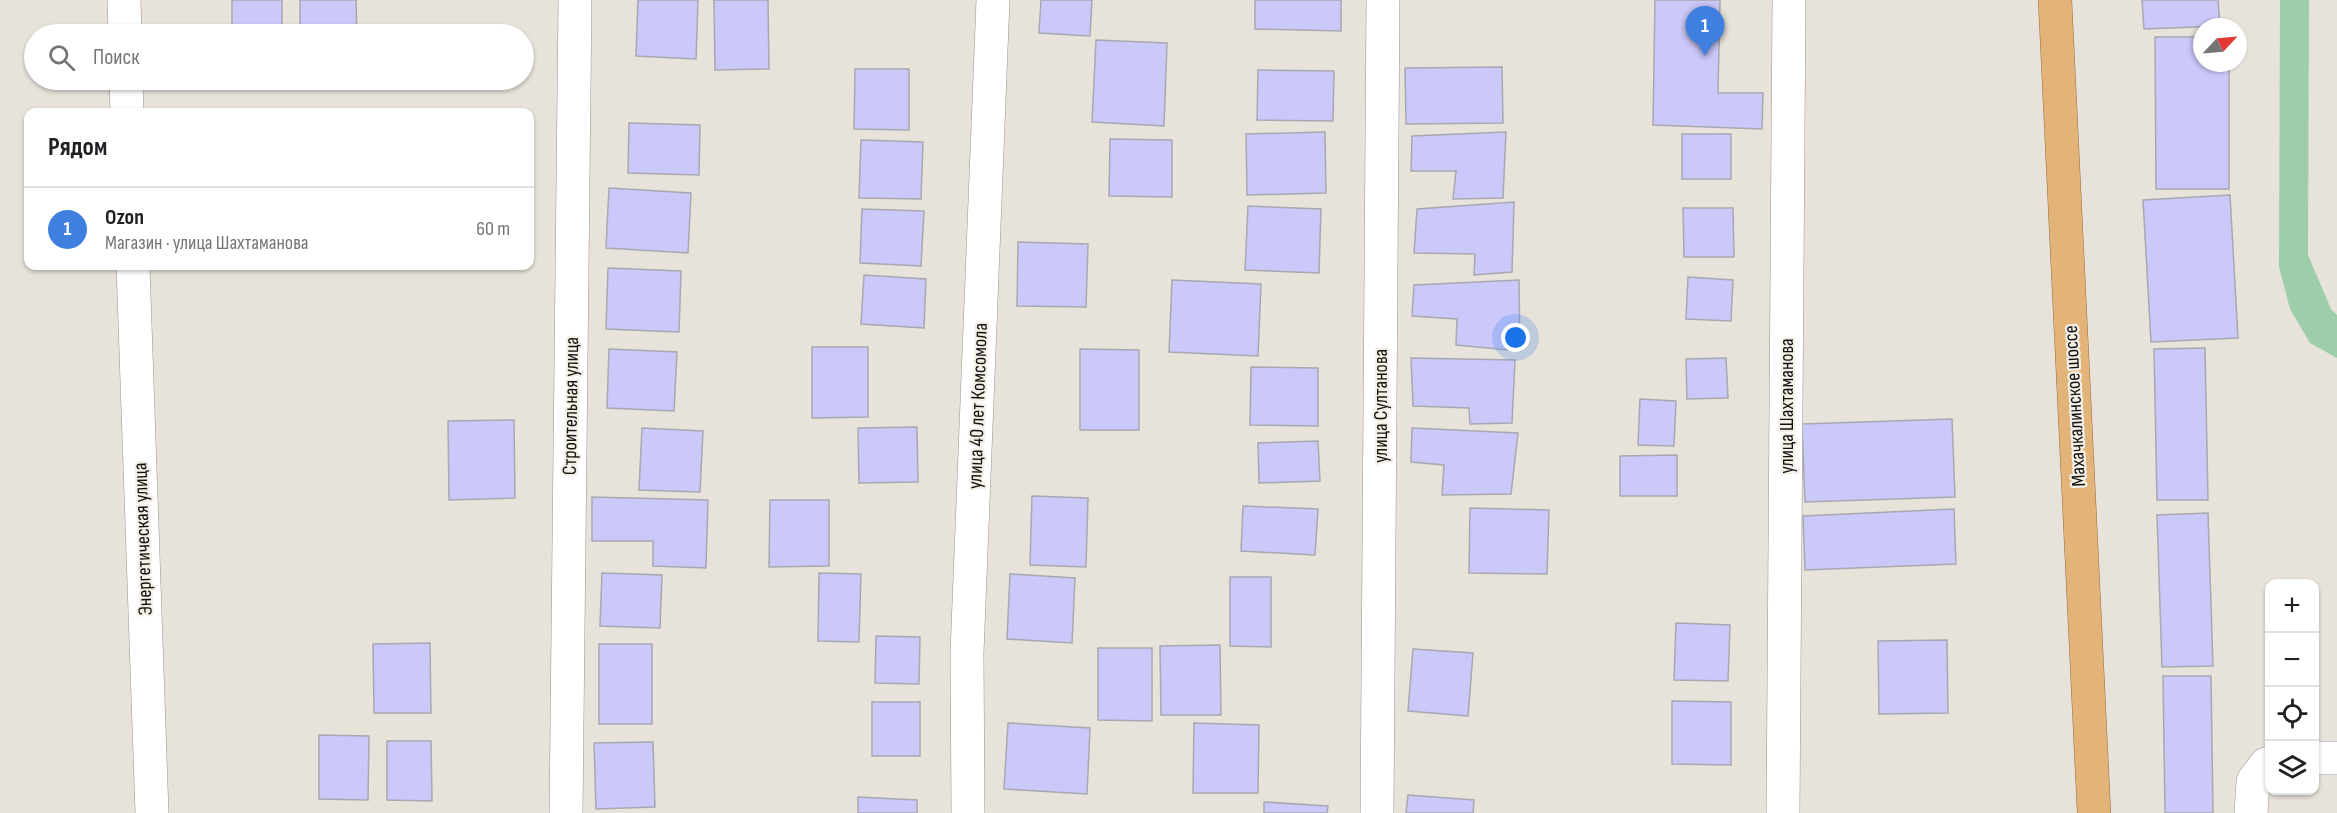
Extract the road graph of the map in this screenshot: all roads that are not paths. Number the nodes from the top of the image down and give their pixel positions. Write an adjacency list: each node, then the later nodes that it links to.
1 (123, 0): 7 (street)
2 (575, 0): 15 (street, Строительная улица)
3 (993, 0): 16 (street, улица 40 лет Комсомола)
4 (1383, 0): 17 (street, улица Султанова)
5 (1789, 0): 18 (street, улица Шахтаманова)
6 (2055, 0): 19 (highway, Махачкалинское шоссе)
7 (124, 24)
8 (127, 90): 9 (street)
9 (128, 108)
10 (133, 270): 14 (street, Энергетическая улица)
11 (2319, 758): 12 (street)
12 (2337, 758)
13 (2265, 765): 20 (street)
14 (152, 813)
15 (566, 813)
16 (968, 813)
17 (1377, 813)
18 (1783, 813)
19 (2094, 813)
20 (2250, 813)

